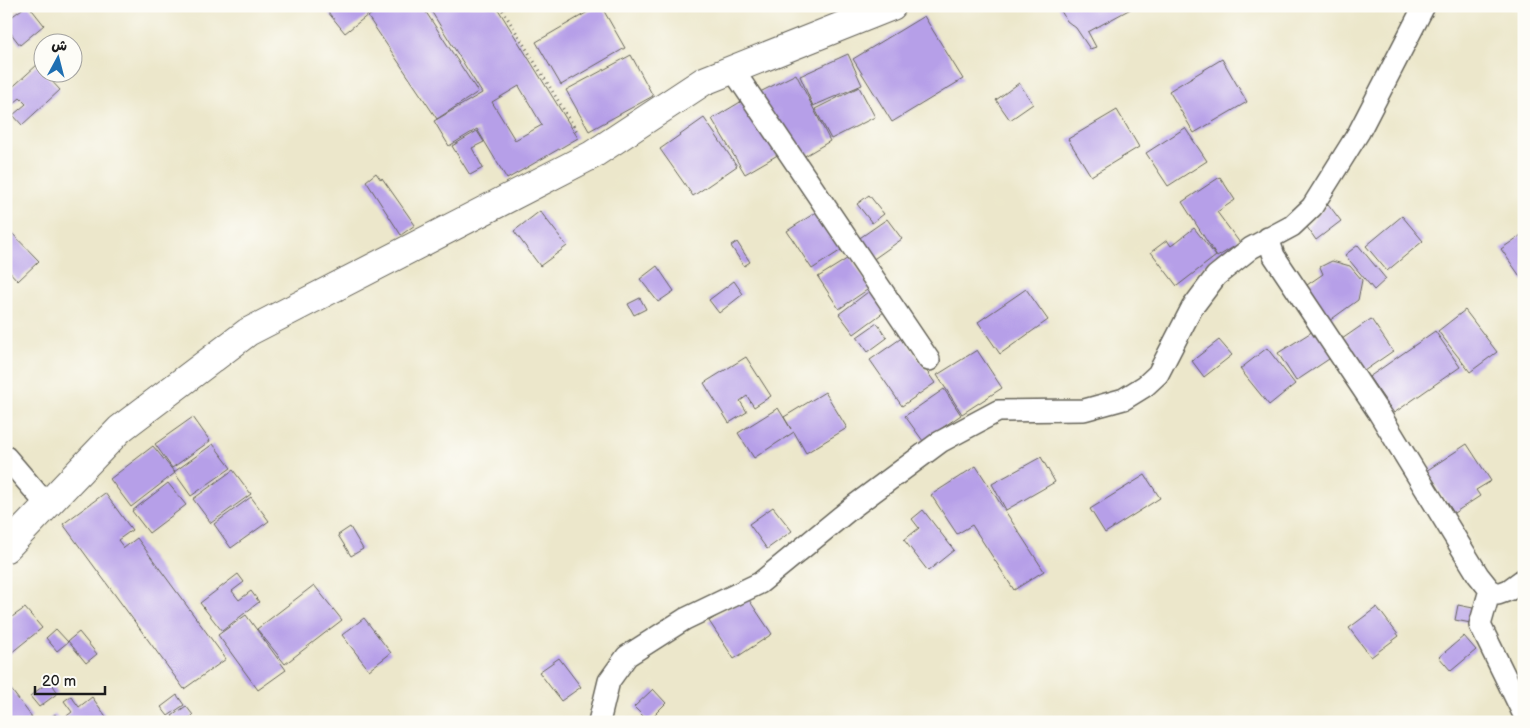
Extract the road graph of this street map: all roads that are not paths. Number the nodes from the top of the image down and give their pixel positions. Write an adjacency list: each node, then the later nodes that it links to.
1 (892, 6): 3 (street)
2 (1424, 6): 4 (street)
3 (732, 70): 5 (street); 7 (street)
4 (1268, 238): 10 (street); 12 (street)
5 (929, 360)
6 (6, 457): 7 (street)
7 (46, 505): 8 (street)
8 (6, 548)
9 (1524, 579): 10 (street)
10 (1490, 590): 11 (street)
11 (1524, 715)
12 (599, 722)

